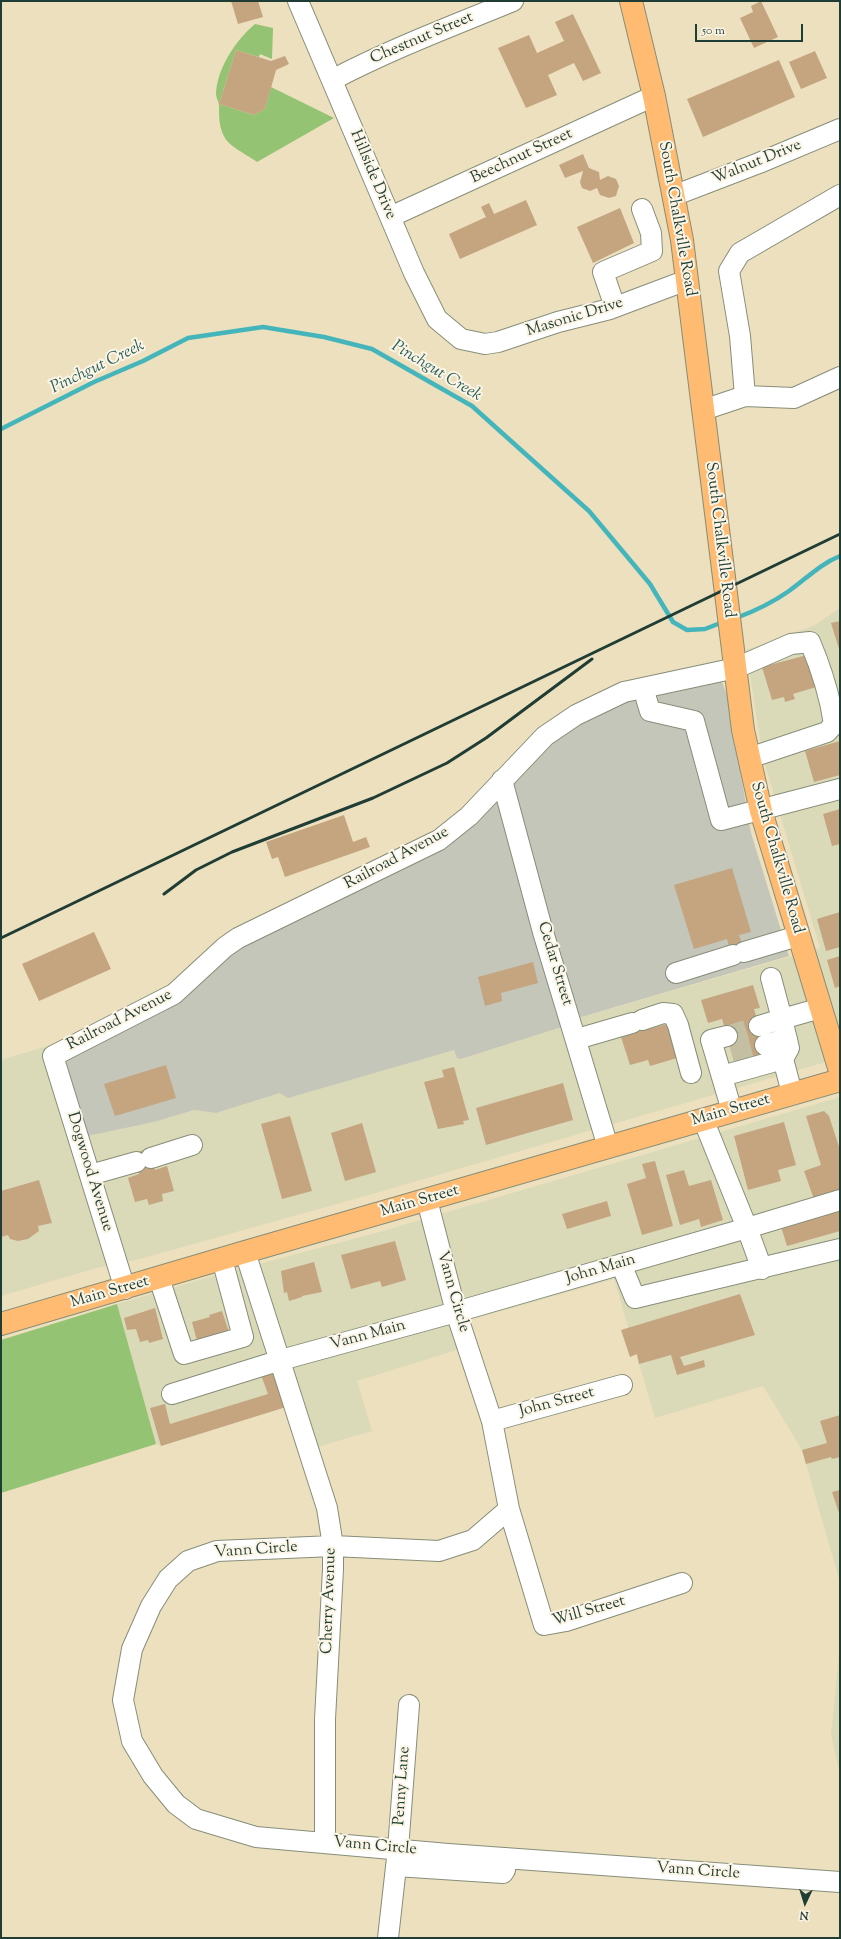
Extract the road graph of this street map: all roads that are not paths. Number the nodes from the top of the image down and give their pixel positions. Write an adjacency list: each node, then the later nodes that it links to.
1 (298, 1): 4 (street, Hillside Drive)
2 (514, 1): 4 (street, Chestnut Street)
3 (631, 1): 5 (main road, South Chalkville Road)
4 (332, 80): 10 (street, Hillside Drive)
5 (654, 96): 8 (main road, South Chalkville Road); 10 (street, Beechnut Street)
6 (840, 129): 8 (street, Walnut Drive)
7 (840, 195): 15 (street)
8 (673, 196): 11 (main road, South Chalkville Road)
9 (642, 209): 12 (street)
10 (390, 217): 13 (street, Hillside Drive)
11 (687, 280): 12 (street, Masonic Drive); 16 (main road, South Chalkville Road)
12 (615, 307): 13 (street, Masonic Drive)
13 (461, 339)
14 (840, 378): 15 (street)
15 (745, 396): 16 (street)
16 (703, 410): 17 (main road, South Chalkville Road)
17 (736, 668): 18 (street, Railroad Avenue); 19 (main road, South Chalkville Road); 19 (street, Railroad Avenue)
18 (643, 688): 20 (street, Railroad Avenue); 22 (street)
19 (749, 758): 22 (main road, South Chalkville Road)
20 (502, 780): 29 (street, Cedar Street); 32 (street, Railroad Avenue)
21 (840, 790): 22 (street)
22 (761, 811): 23 (main road, South Chalkville Road)
23 (798, 936): 24 (street); 26 (main road, South Chalkville Road)
24 (676, 973)
25 (771, 978): 27 (street)
26 (820, 1008): 27 (street); 34 (main road, South Chalkville Road)
27 (782, 1019): 28 (street); 30 (street)
28 (759, 1026)
29 (577, 1039): 35 (street); 41 (street, Cedar Street)
30 (787, 1039): 31 (street); 33 (street)
31 (765, 1045)
32 (53, 1056): 42 (street, Dogwood Avenue)
33 (783, 1059): 37 (street); 38 (street)
34 (840, 1071)
35 (691, 1073)
36 (840, 1080): 37 (main road, Main Street)
37 (792, 1093): 38 (main road, Main Street)
38 (732, 1111): 39 (main road, Main Street)
39 (703, 1119): 41 (main road, Main Street); 45 (street)
40 (192, 1145): 42 (street)
41 (608, 1147): 43 (main road, Main Street)
42 (90, 1175): 52 (street, Dogwood Avenue)
43 (427, 1200): 47 (main road, Main Street); 53 (street, Vann Circle)
44 (840, 1200): 45 (street, John Main)
45 (747, 1228): 49 (street, John Main); 50 (street)
46 (840, 1249): 50 (street)
47 (245, 1252): 48 (main road, Main Street); 55 (street, Cherry Avenue)
48 (222, 1259): 51 (main road, Main Street); 51 (street)
49 (621, 1264): 50 (street); 53 (street, John Main)
50 (762, 1268)
51 (159, 1278): 52 (main road, Main Street)
52 (125, 1289): 54 (main road, Main Street)
53 (456, 1312): 55 (street, Vann Main); 58 (street, Vann Circle)
54 (1, 1324)
55 (281, 1360): 57 (street, Vann Main); 60 (street, Cherry Avenue)
56 (622, 1385): 58 (street, John Street)
57 (172, 1394)
58 (492, 1421): 59 (street, Vann Circle)
59 (509, 1509): 60 (street, Vann Circle); 61 (street, Will Street)
60 (332, 1546): 63 (street, Cherry Avenue); 63 (street, Vann Circle)
61 (682, 1583)
62 (410, 1705): 64 (street, Penny Lane)
63 (325, 1843): 64 (street, Vann Circle)
64 (397, 1858): 65 (street, Vann Circle); 66 (street, Penny Lane)
65 (840, 1882)
66 (388, 1938)

